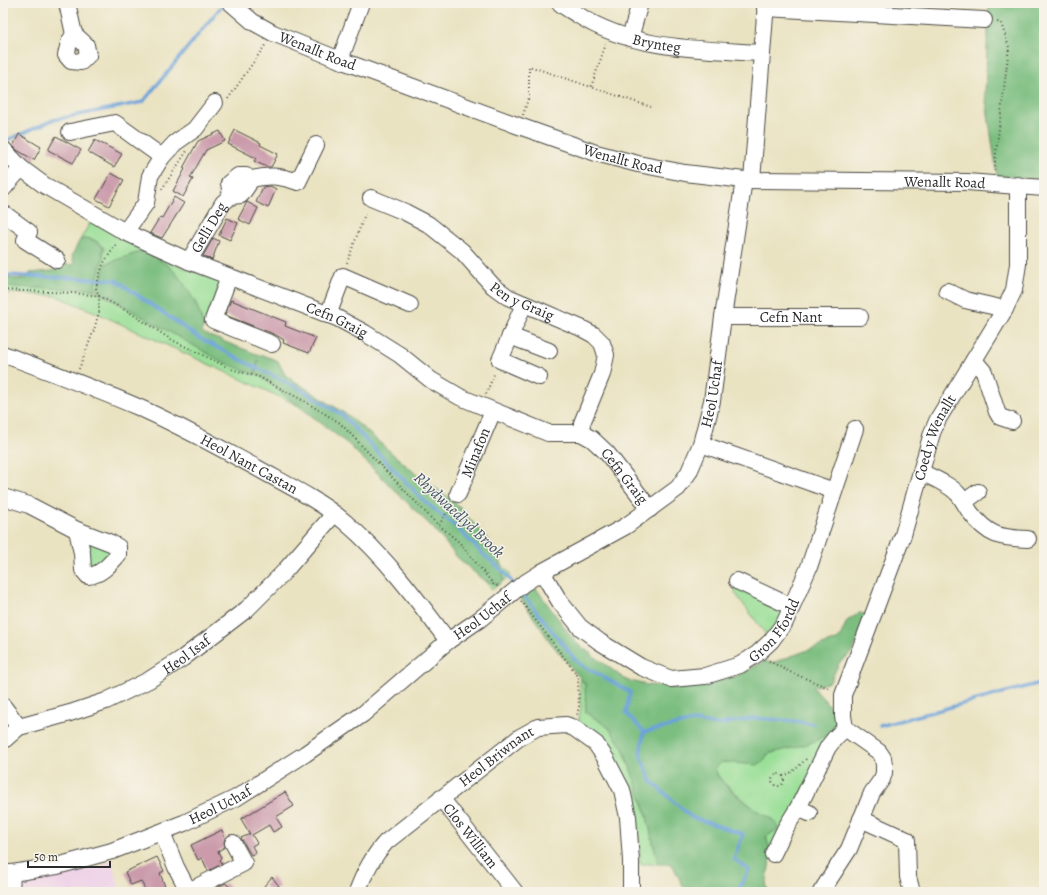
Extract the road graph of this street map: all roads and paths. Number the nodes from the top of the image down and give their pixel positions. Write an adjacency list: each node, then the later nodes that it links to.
1 (67, 3): 10 (street)
2 (231, 3): 9 (street, Wenallt Road)
3 (361, 3): 13 (street)
4 (560, 3): 8 (street, Brynteg)
5 (640, 3): 11 (street)
6 (765, 6): 7 (street); 12 (street)
7 (984, 20): 25 (path)
8 (610, 31): 11 (street, Brynteg); 14 (path)
9 (273, 33): 13 (street, Wenallt Road); 15 (path)
10 (74, 34)
11 (630, 38): 12 (street, Brynteg)
12 (761, 53): 24 (street)
13 (340, 60): 17 (street, Wenallt Road)
14 (591, 87): 16 (path); 17 (path)
15 (215, 103): 22 (street)
16 (651, 107)
17 (519, 126): 24 (street, Wenallt Road)
18 (70, 132): 22 (street)
19 (316, 144): 34 (street, Gelli Deg)
20 (190, 148): 30 (path)
21 (3, 149): 23 (street, Cefn Graig)
22 (162, 157): 30 (street)
23 (21, 168): 28 (street); 32 (street, Cefn Graig)
24 (748, 180): 25 (street, Wenallt Road); 44 (street, Heol Uchaf)
25 (992, 184): 26 (street, Wenallt Road)
26 (1018, 185): 27 (street, Wenallt Road); 42 (street, Coed y Wenallt)
27 (1043, 188)
28 (3, 189)
29 (371, 198): 35 (path); 40 (street, Pen y Graig)
30 (146, 203): 32 (street)
31 (3, 213): 33 (street)
32 (125, 232): 34 (street, Cefn Graig); 39 (path)
33 (57, 260)
34 (189, 261): 36 (street, Cefn Graig)
35 (343, 276): 41 (street); 43 (street)
36 (230, 277): 43 (street, Cefn Graig); 47 (street)
37 (3, 290): 39 (path)
38 (947, 291): 42 (street)
39 (99, 296): 53 (path); 67 (path)
40 (524, 304): 46 (street); 57 (street, Pen y Graig)
41 (410, 305)
42 (1005, 309): 51 (street, Coed y Wenallt)
43 (328, 315): 54 (street, Cefn Graig)
44 (723, 317): 45 (street, Cefn Nant); 58 (street, Heol Uchaf)
45 (860, 317)
46 (510, 336): 48 (street); 50 (street)
47 (272, 344)
48 (549, 351)
49 (3, 354): 53 (street, Heol Nant Castan)
50 (500, 360): 52 (street); 54 (path)
51 (974, 360): 55 (street); 59 (street, Coed y Wenallt)
52 (539, 377)
53 (74, 381): 66 (street, Heol Nant Castan)
54 (487, 408): 57 (street, Cefn Graig); 62 (street, Minafon)
55 (1012, 421)
56 (855, 429): 60 (street, Gron Ffordd)
57 (581, 433): 65 (street, Cefn Graig)
58 (701, 444): 60 (street); 65 (street, Heol Uchaf)
59 (921, 472): 64 (street); 76 (street, Coed y Wenallt)
60 (834, 491): 73 (street, Gron Ffordd)
61 (978, 492): 64 (street)
62 (458, 494): 67 (path)
63 (3, 497): 68 (street)
64 (964, 502): 69 (street)
65 (650, 509): 70 (street, Heol Uchaf)
66 (334, 514): 74 (street, Heol Nant Castan); 78 (street, Heol Isaf)
67 (440, 525): 72 (path)
68 (77, 530)
69 (1028, 539)
70 (542, 572): 72 (street, Heol Uchaf); 75 (street, Gron Ffordd)
71 (737, 581): 73 (street)
72 (518, 588): 74 (street, Heol Uchaf); 79 (path)
73 (792, 607): 75 (street, Gron Ffordd)
74 (448, 640): 86 (street, Heol Uchaf)
75 (757, 654): 76 (path)
76 (843, 695): 80 (street)
77 (3, 706): 78 (street)
78 (19, 727): 81 (street, Heol Isaf)
79 (574, 728): 84 (street, Heol Briwnant); 94 (street, Heol Briwnant)
80 (845, 728): 82 (street); 85 (street)
81 (3, 741)
82 (825, 754): 83 (path); 88 (street)
83 (783, 776): 83 (path)
84 (441, 798): 92 (street, Heol Briwnant); 93 (street, Clos William)
85 (861, 819): 95 (street); 96 (street)
86 (162, 832): 89 (street, Heol Uchaf); 91 (street)
87 (233, 843): 91 (street)
88 (773, 854)
89 (8, 873): 90 (street)
90 (11, 892)
91 (188, 892)
92 (356, 892)
93 (515, 892)
94 (631, 892)
95 (821, 892)
96 (912, 892)

